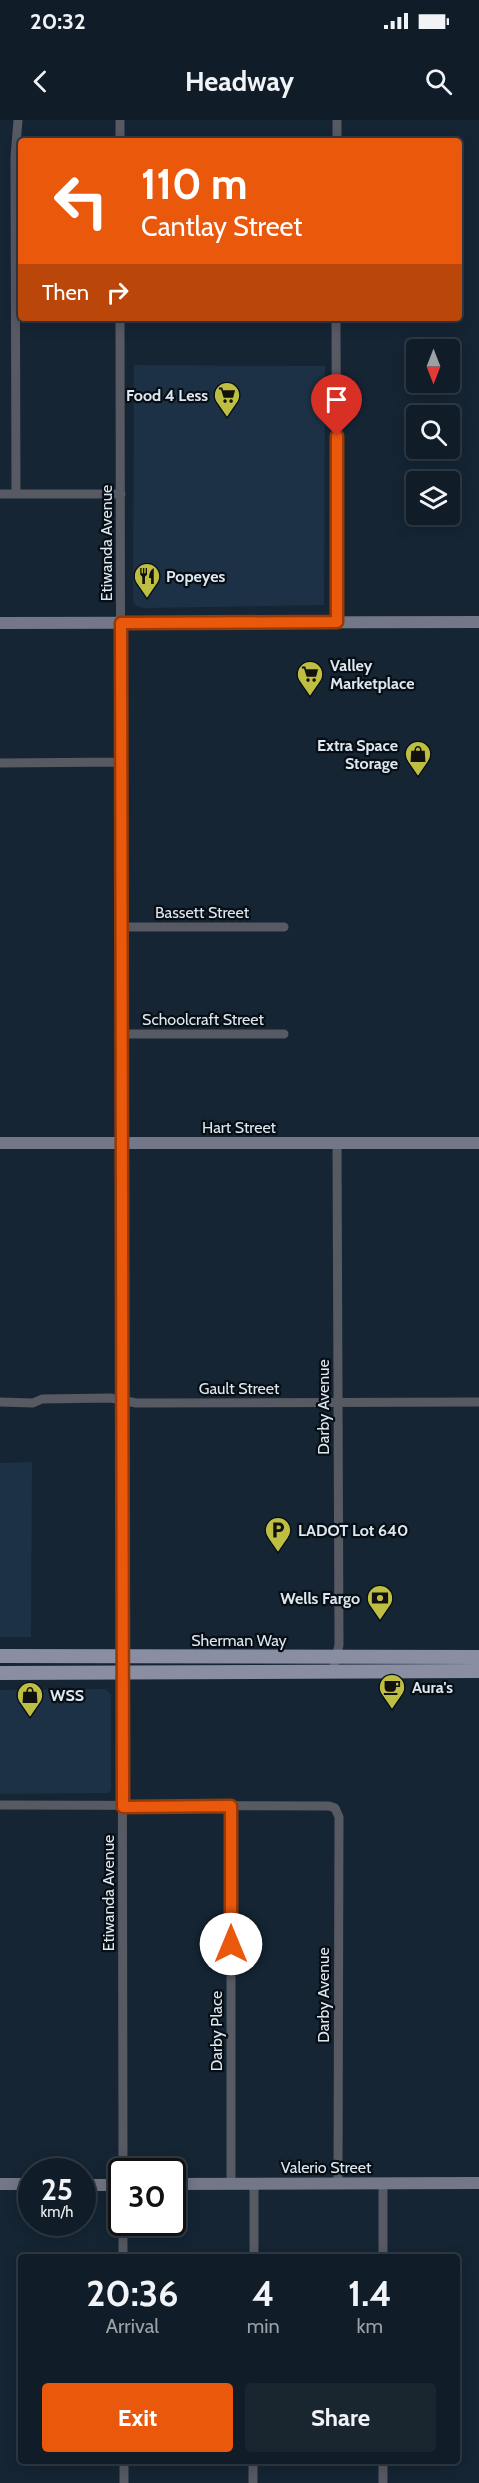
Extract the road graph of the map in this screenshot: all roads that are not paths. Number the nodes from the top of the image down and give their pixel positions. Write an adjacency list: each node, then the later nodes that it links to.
1 (18, 120): 9 (street)
2 (120, 120): 4 (street)
3 (337, 120): 5 (street)
4 (120, 138)
5 (337, 138)
6 (120, 321): 10 (street, Etiwanda Avenue)
7 (336, 321): 11 (street)
8 (0, 494): 9 (street)
9 (16, 494): 10 (street)
10 (121, 494): 14 (street, Etiwanda Avenue)
11 (337, 622): 12 (street); 14 (street)
12 (479, 622)
13 (0, 623): 14 (street)
14 (121, 623): 15 (street, Etiwanda Avenue)
15 (121, 762): 16 (street); 17 (street, Etiwanda Avenue)
16 (0, 763)
17 (121, 927): 18 (street, Bassett Street); 19 (street, Etiwanda Avenue)
18 (284, 927)
19 (122, 1034): 20 (street, Schoolcraft Street); 22 (street, Etiwanda Avenue)
20 (284, 1034)
21 (0, 1143): 22 (street, Hart Street)
22 (121, 1143): 23 (street, Hart Street); 25 (street, Etiwanda Avenue)
23 (338, 1143): 24 (street, Hart Street); 28 (street, Darby Avenue)
24 (479, 1143)
25 (122, 1401): 26 (street, Gault Street); 28 (street, Gault Street); 31 (street, Etiwanda Avenue)
26 (0, 1402)
27 (479, 1402): 28 (street, Gault Street)
28 (338, 1403): 32 (street, Darby Avenue)
29 (0, 1656): 31 (main road, Sherman Way)
30 (479, 1657): 32 (main road, Sherman Way)
31 (122, 1664): 32 (main road, Sherman Way); 34 (main road, Sherman Way); 37 (street, Etiwanda Avenue)
32 (335, 1664): 33 (main road, Sherman Way)
33 (479, 1671)
34 (0, 1672)
35 (0, 1805): 37 (street)
36 (231, 1806): 37 (street); 39 (street, Darby Avenue); 45 (street, Darby Place)
37 (123, 1807): 38 (street, Etiwanda Avenue)
38 (123, 2158)
39 (338, 2183): 40 (street, Valerio Street); 46 (street, Valerio Street)
40 (383, 2183): 41 (street, Valerio Street); 50 (street)
41 (479, 2183)
42 (0, 2184): 43 (street)
43 (18, 2184)
44 (186, 2184): 45 (street, Valerio Street)
45 (231, 2184): 46 (street, Valerio Street)
46 (254, 2184): 49 (street)
47 (123, 2236): 48 (street)
48 (123, 2254)
49 (254, 2254)
50 (383, 2254)
51 (124, 2464): 54 (street)
52 (253, 2464): 55 (street)
53 (383, 2464): 56 (street)
54 (124, 2483)
55 (253, 2483)
56 (383, 2483)

